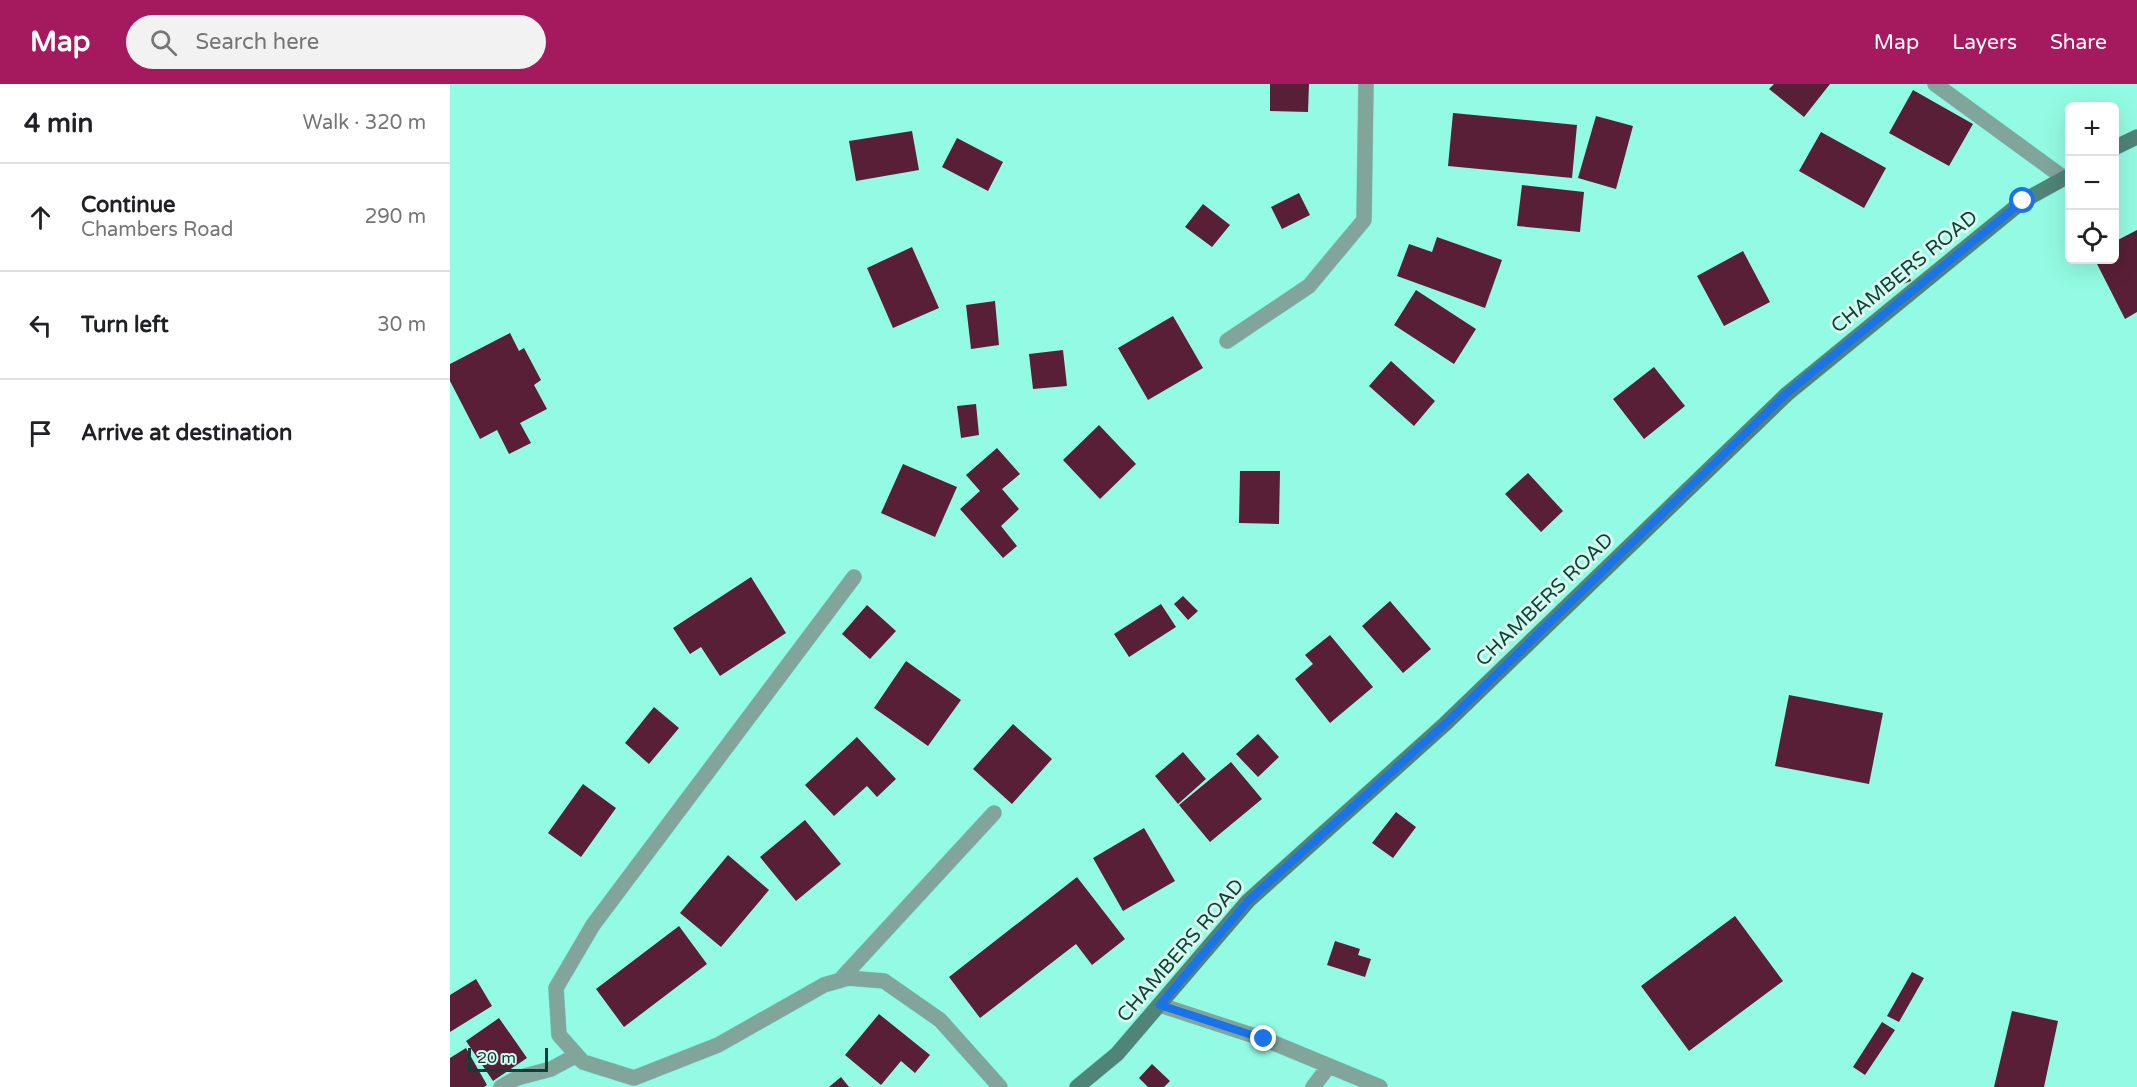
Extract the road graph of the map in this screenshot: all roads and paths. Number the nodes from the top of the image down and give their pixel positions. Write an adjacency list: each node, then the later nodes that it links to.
1 (1366, 84): 7 (street)
2 (1935, 84): 5 (street)
3 (2137, 137): 4 (street)
4 (2119, 146)
5 (2065, 175)
6 (2065, 177): 11 (street, CHAMBERS ROAD)
7 (1227, 341)
8 (854, 577): 12 (street)
9 (994, 813): 10 (street)
10 (839, 981): 12 (street); 15 (street)
11 (1160, 1005): 13 (street); 16 (street, CHAMBERS ROAD)
12 (577, 1055): 14 (street)
13 (1329, 1066): 17 (street); 18 (street)
14 (501, 1087)
15 (1000, 1087)
16 (1077, 1087)
17 (1313, 1087)
18 (1380, 1087)

